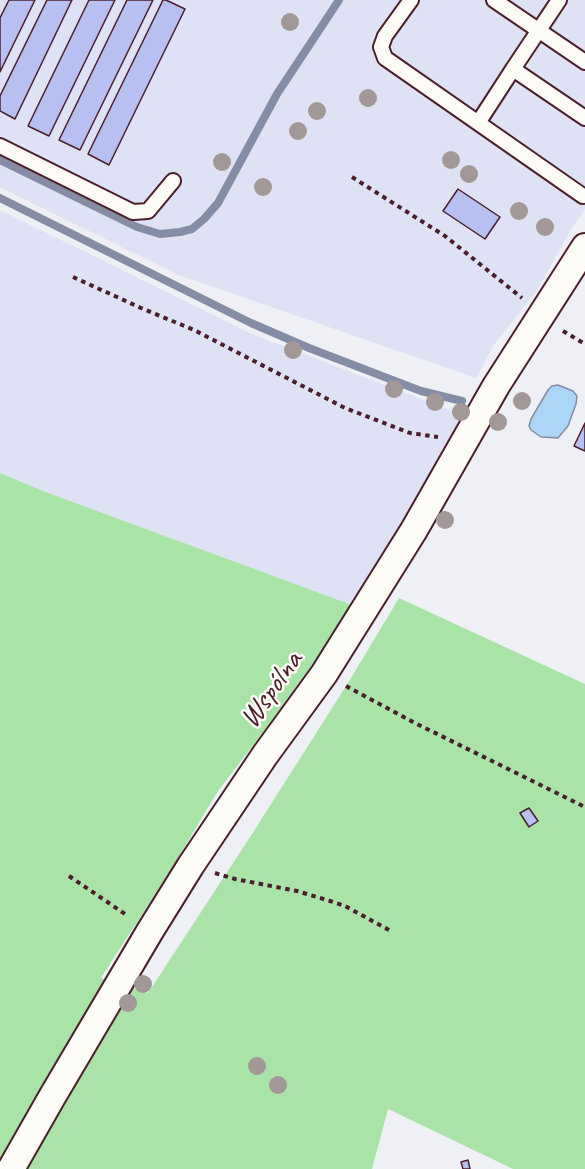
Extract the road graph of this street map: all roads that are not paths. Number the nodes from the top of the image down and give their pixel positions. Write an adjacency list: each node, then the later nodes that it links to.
1 (411, 0): 8 (lane)
2 (494, 0): 4 (lane)
3 (559, 0): 4 (lane)
4 (538, 30): 5 (lane); 6 (lane)
5 (585, 62)
6 (513, 69): 7 (lane); 8 (lane)
7 (585, 118)
8 (478, 123): 11 (lane)
9 (0, 146): 10 (lane)
10 (173, 181)
11 (583, 196)
12 (585, 248): 13 (street, Wspólna)
13 (11, 1169)

